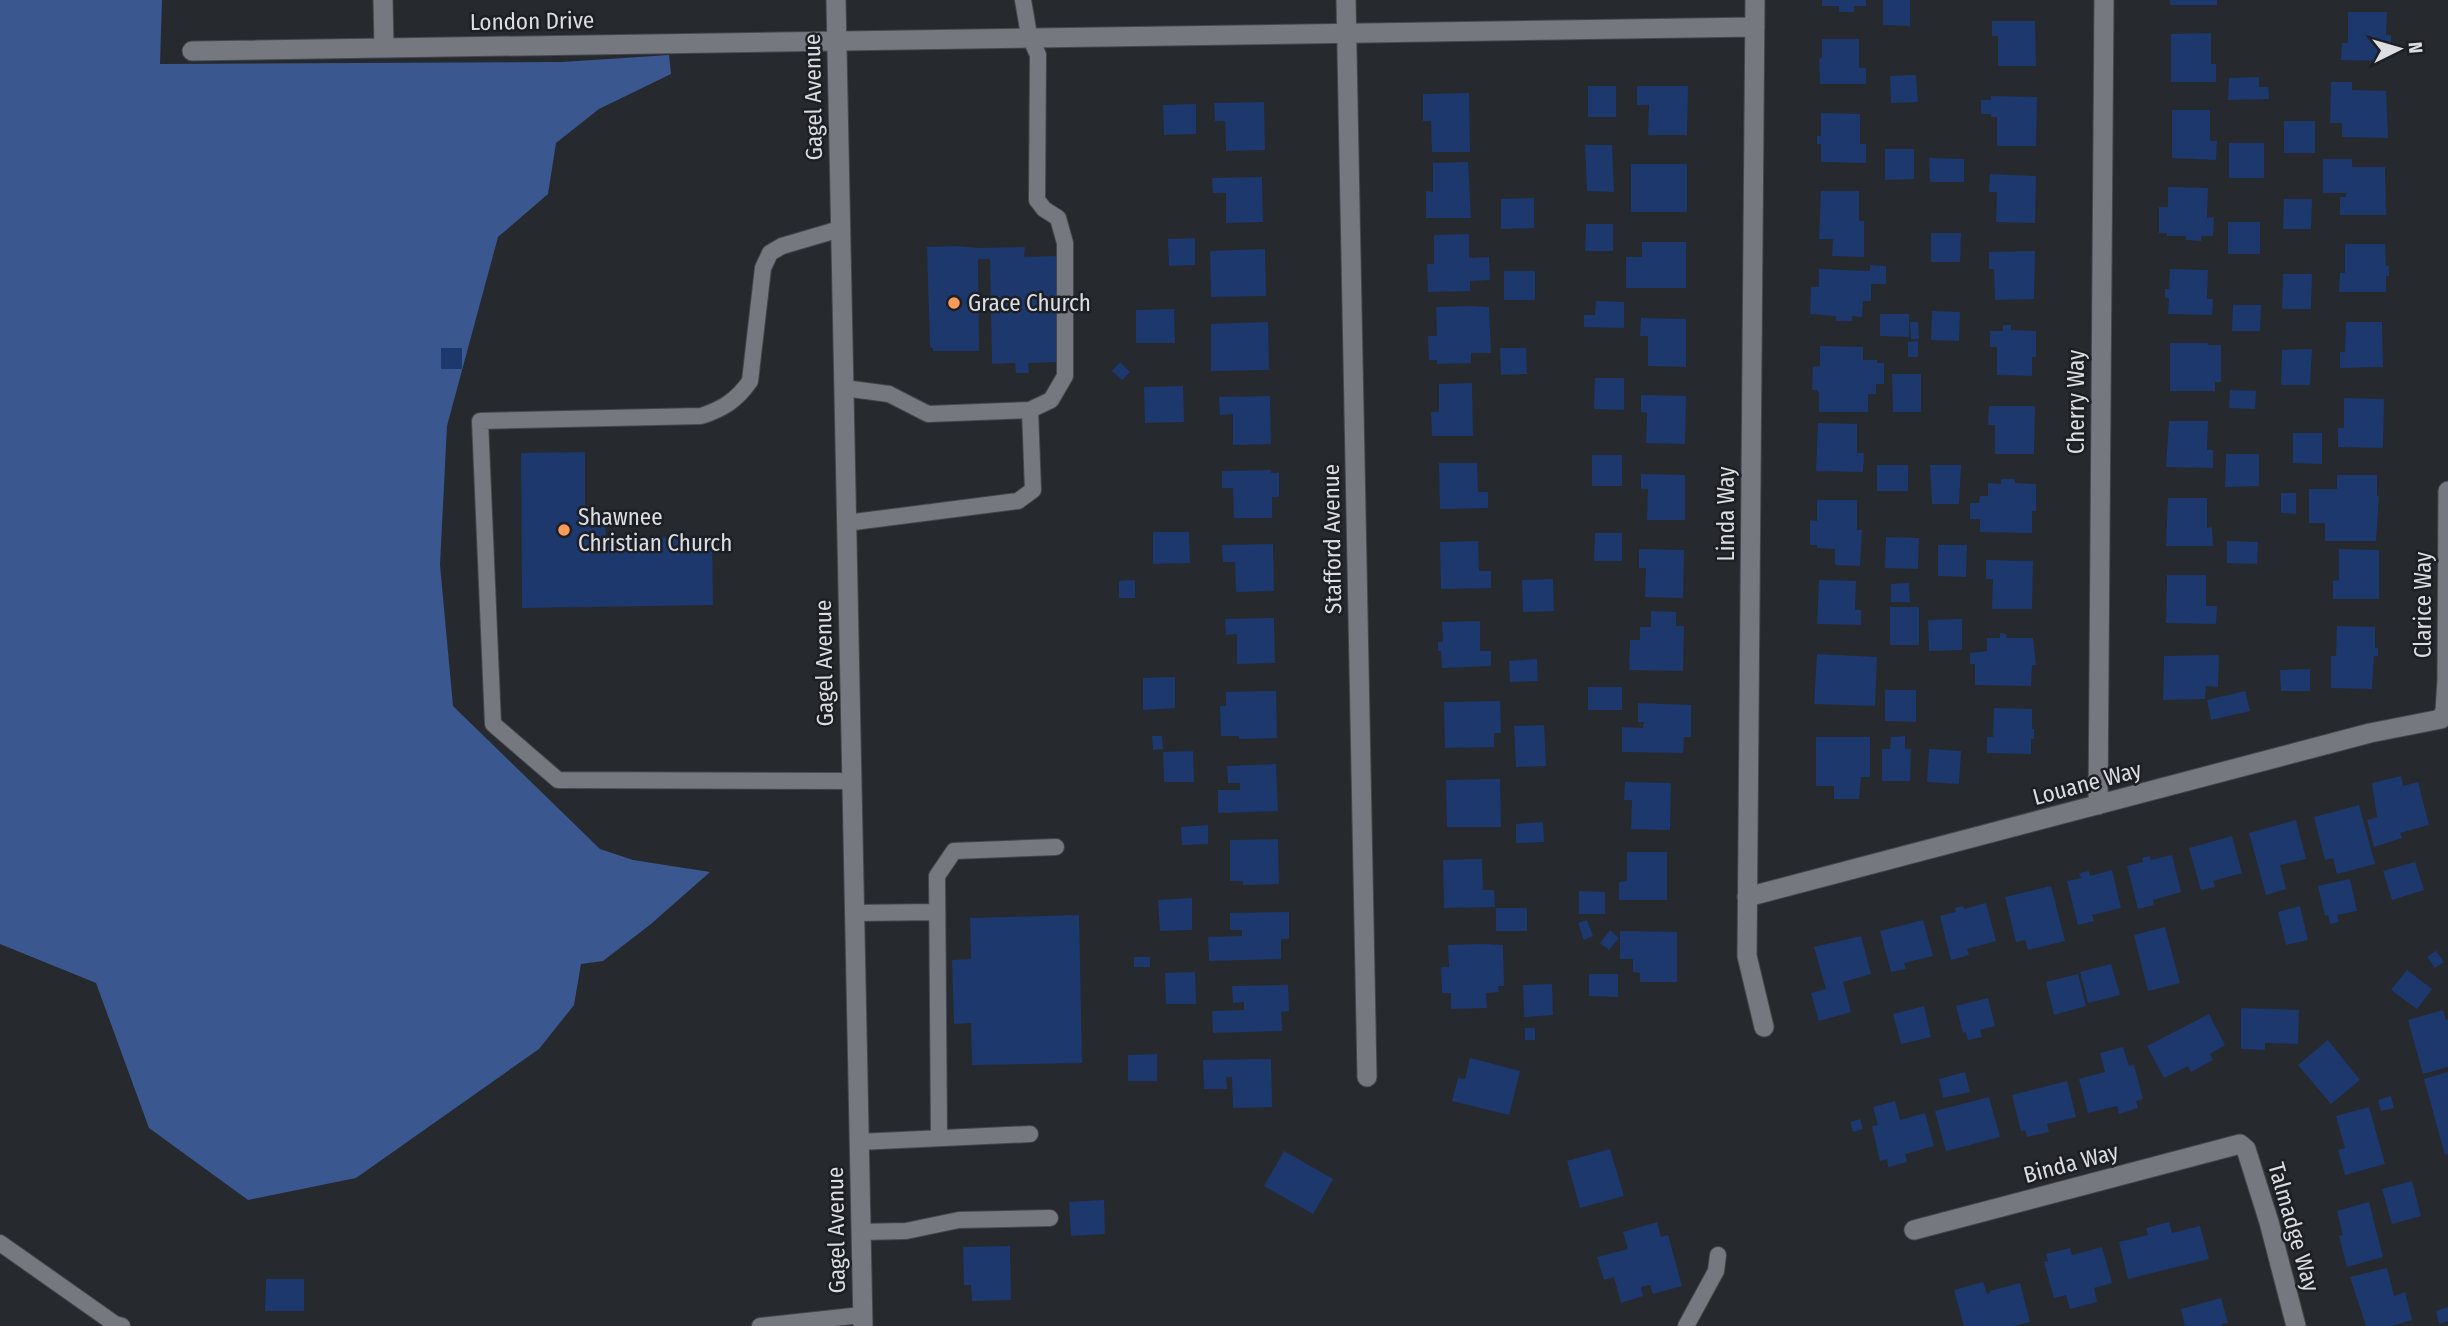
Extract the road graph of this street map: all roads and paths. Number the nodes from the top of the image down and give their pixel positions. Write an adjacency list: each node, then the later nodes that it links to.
1 (383, 0): 11 (street)
2 (836, 0): 10 (street, Gagel Avenue)
3 (1023, 0): 9 (lane)
4 (1346, 0): 8 (street, Stafford Avenue)
5 (1755, 0): 7 (street, Linda Way)
6 (2104, 0): 20 (street, Cherry Way)
7 (1755, 27): 8 (street, London Drive); 22 (street, Linda Way)
8 (1346, 33): 9 (street, London Drive); 26 (street, Stafford Avenue)
9 (1028, 35): 10 (street, London Drive); 15 (lane)
10 (837, 41): 11 (street, London Drive); 13 (street, Gagel Avenue)
11 (384, 47): 12 (street, London Drive)
12 (192, 51)
13 (841, 229): 14 (street, Gagel Avenue); 19 (lane)
14 (844, 388): 15 (lane); 17 (street, Gagel Avenue)
15 (1030, 410): 17 (lane)
16 (2448, 491): 18 (street, Clarice Way)
17 (846, 523): 19 (street, Gagel Avenue)
18 (2441, 719): 20 (street, Louane Way)
19 (851, 781): 24 (street, Gagel Avenue)
20 (2098, 805): 22 (street, Louane Way)
21 (1056, 847): 23 (lane)
22 (1747, 897): 25 (street, Linda Way)
23 (937, 912): 24 (lane); 28 (lane)
24 (854, 913): 29 (street, Gagel Avenue)
25 (1763, 1027)
26 (1367, 1077)
27 (1030, 1134): 28 (lane)
28 (939, 1138): 29 (lane)
29 (859, 1142): 33 (street, Gagel Avenue)
30 (2240, 1144): 32 (street, Binda Way); 40 (street, Talmadge Way)
31 (1050, 1218): 33 (lane)
32 (1914, 1230)
33 (860, 1232): 36 (street, Gagel Avenue)
34 (0, 1243): 37 (lane)
35 (1718, 1255): 39 (lane)
36 (862, 1321): 38 (lane)
37 (122, 1326)
38 (760, 1326)
39 (1686, 1326)
40 (2296, 1326)

